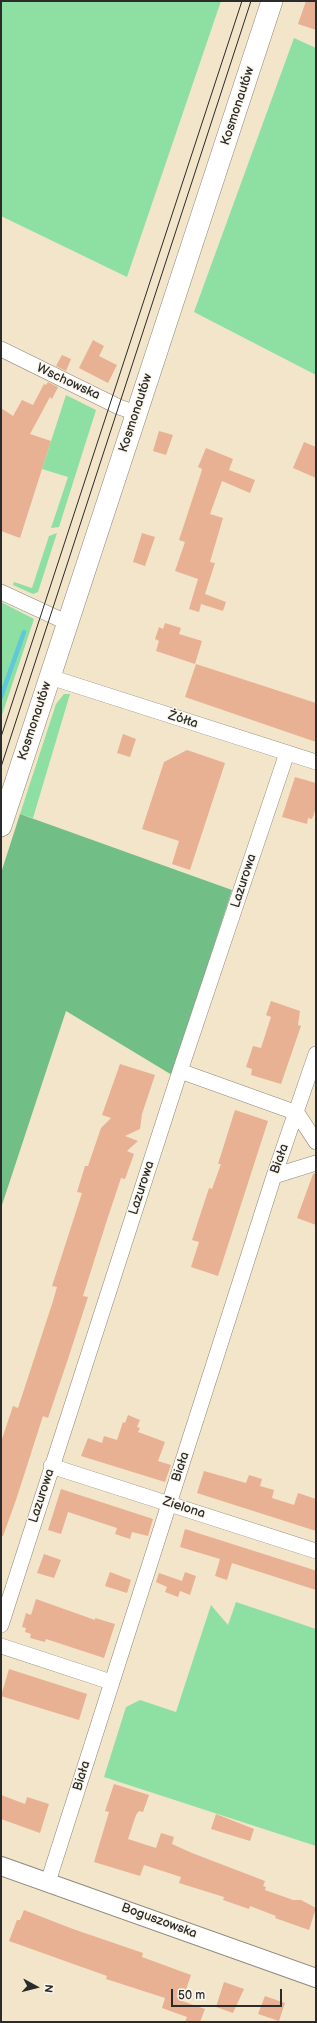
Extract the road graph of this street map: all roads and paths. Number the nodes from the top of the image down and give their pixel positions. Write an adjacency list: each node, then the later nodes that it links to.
1 (272, 1): 3 (main road, Kosmonautów)
2 (1, 350): 3 (street, Wschowska)
3 (136, 412): 5 (main road, Kosmonautów)
4 (1, 592): 5 (street)
5 (68, 623): 6 (main road, Kosmonautów)
6 (50, 677): 7 (street, Żółta); 9 (main road, Kosmonautów)
7 (287, 753): 8 (street, Żółta); 11 (street, Lazurowa)
8 (316, 762)
9 (1, 826)
10 (316, 1054): 12 (street, Biała)
11 (180, 1071): 12 (street); 16 (street, Lazurowa)
12 (297, 1113): 13 (street); 15 (street, Biała)
13 (316, 1142)
14 (316, 1163): 15 (street)
15 (274, 1176): 17 (street, Biała)
16 (51, 1466): 17 (street, Zielona); 19 (street, Lazurowa)
17 (169, 1503): 18 (street, Zielona); 21 (street, Biała)
18 (316, 1551)
19 (1, 1625)
20 (1, 1646): 21 (street)
21 (111, 1682): 23 (street, Biała)
22 (1, 1866): 23 (street, Boguszowska)
23 (48, 1882): 24 (street, Boguszowska)
24 (316, 1978)

